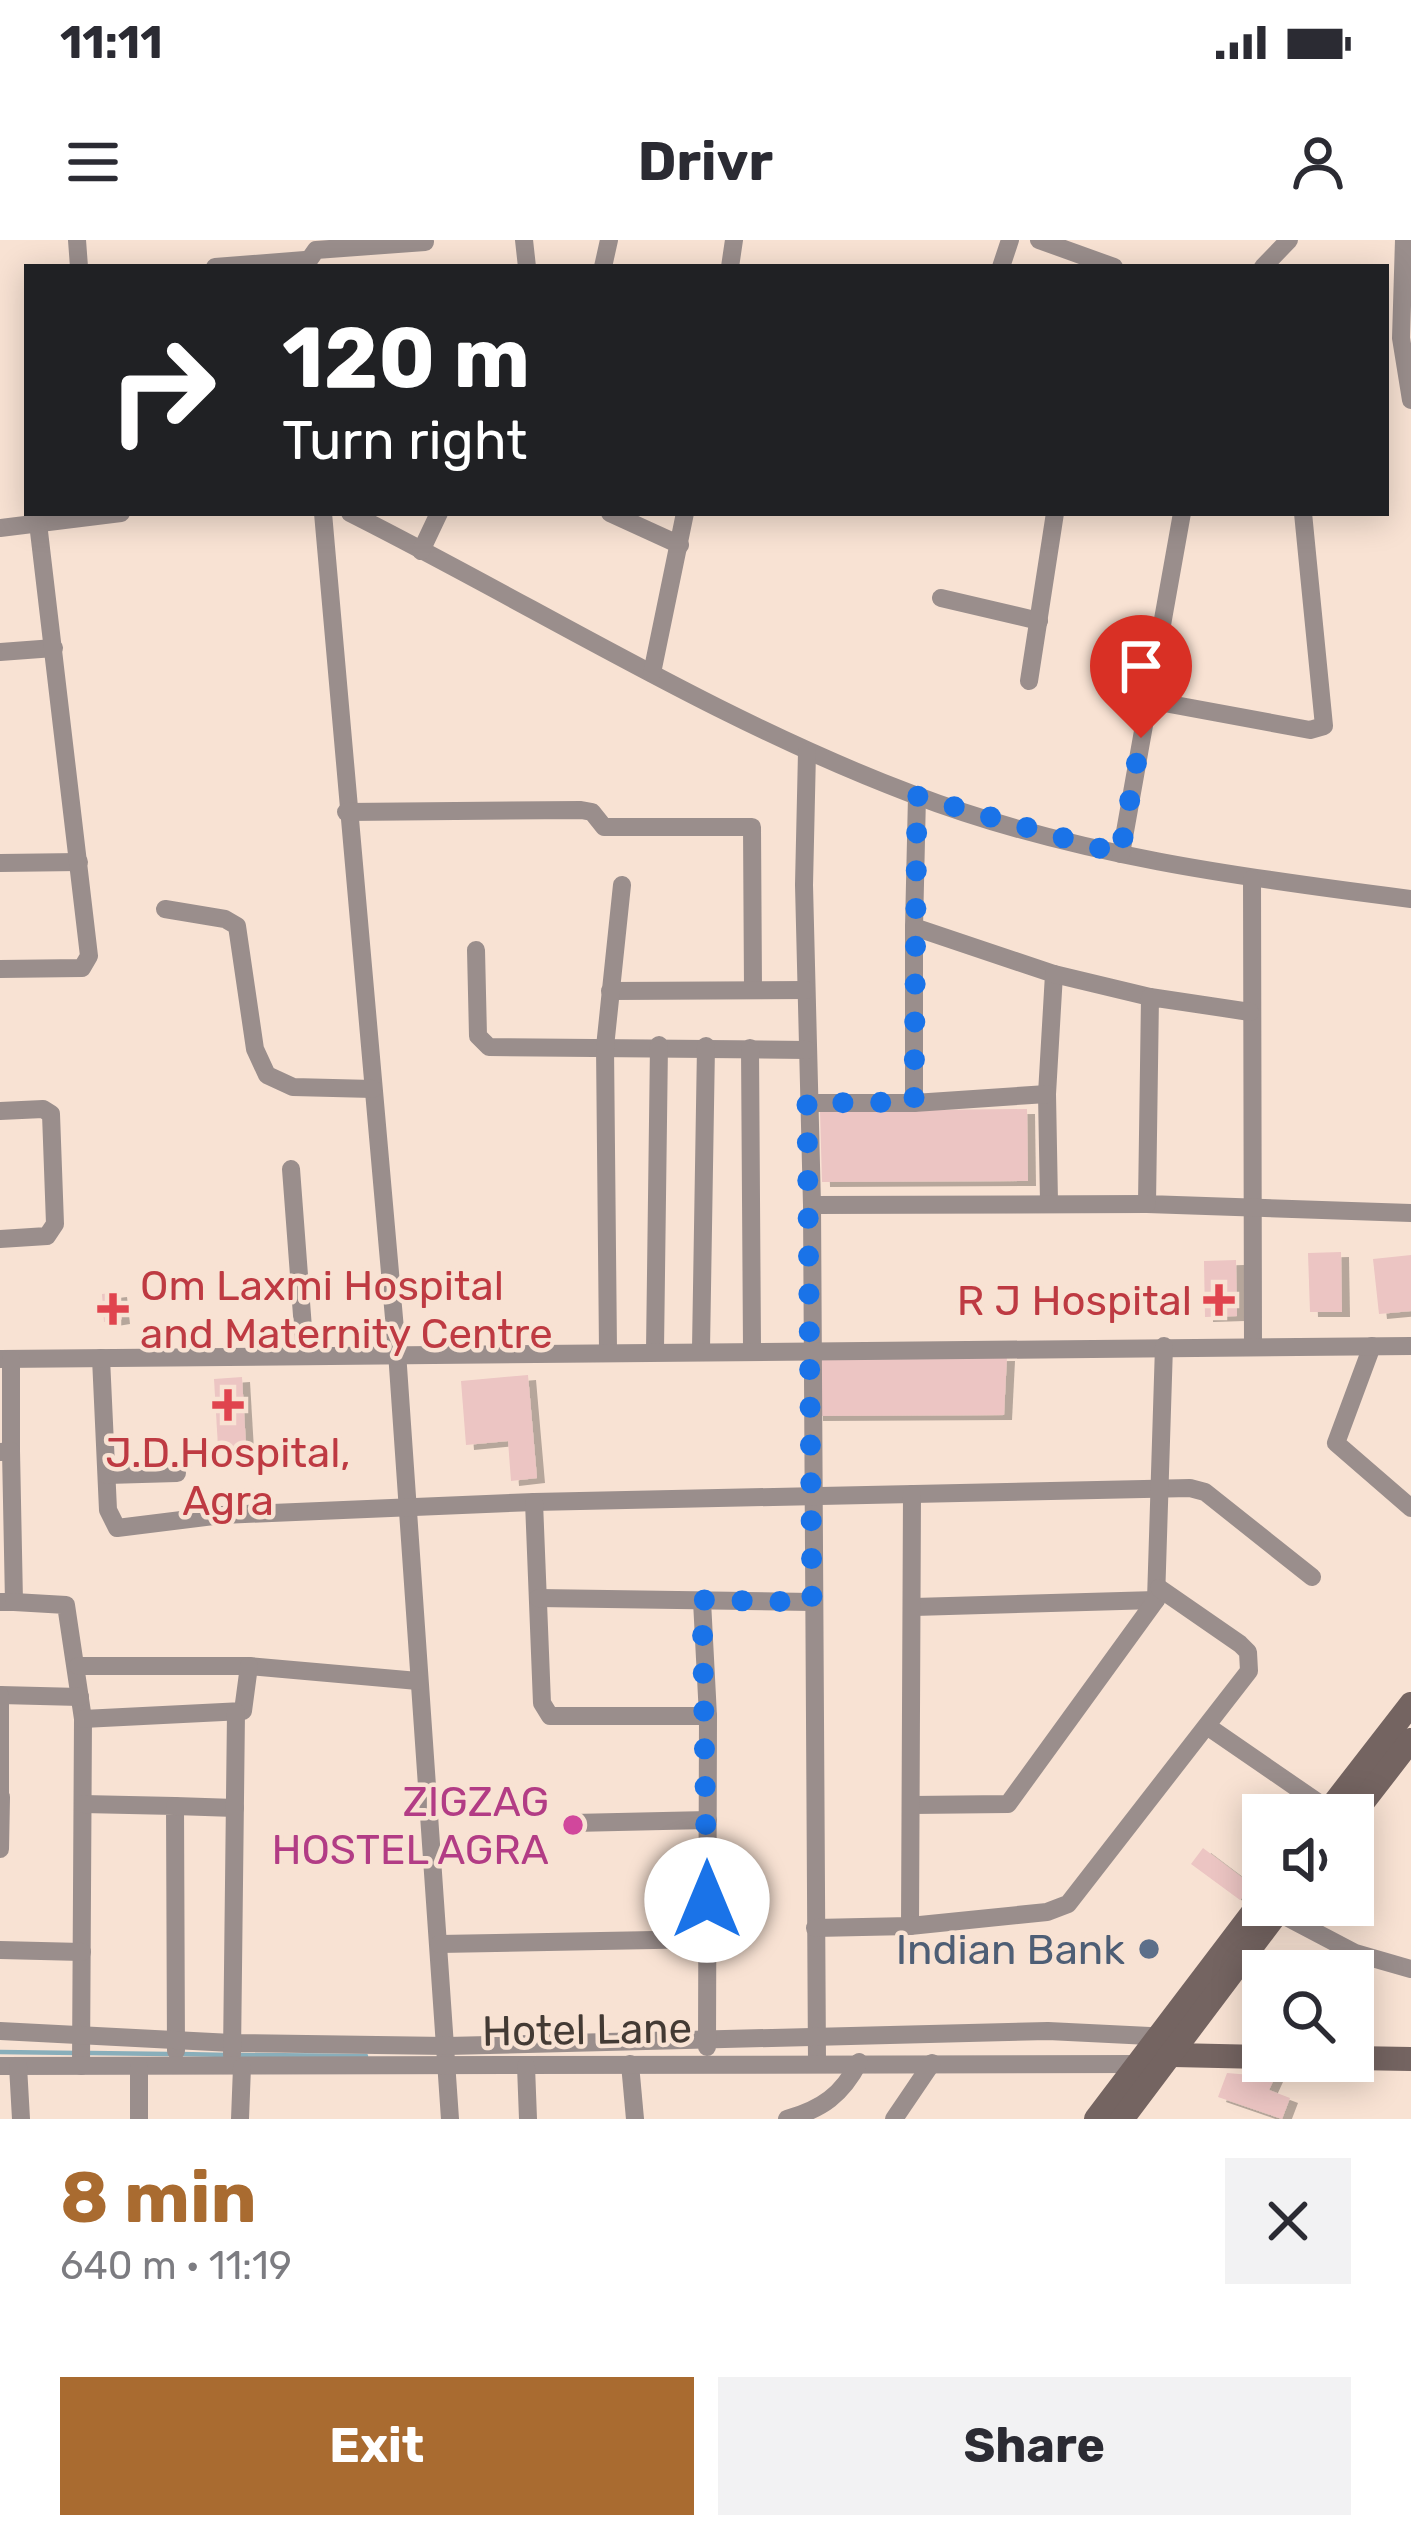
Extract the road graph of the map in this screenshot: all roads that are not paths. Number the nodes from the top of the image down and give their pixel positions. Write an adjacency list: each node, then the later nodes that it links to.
1 (1039, 240): 6 (street)
2 (1404, 240): 7 (street)
3 (425, 242): 4 (street)
4 (307, 254): 5 (street)
5 (236, 264)
6 (1106, 264)
7 (1407, 355): 8 (street)
8 (1411, 400)
9 (96, 516): 18 (street)
10 (323, 516): 31 (street)
11 (438, 516): 21 (street)
12 (617, 516): 20 (street)
13 (685, 516): 20 (street)
14 (1054, 516): 23 (street)
15 (1181, 516): 28 (street)
16 (1303, 516): 28 (street)
17 (375, 519): 21 (street)
18 (38, 523): 19 (street); 24 (street)
19 (0, 528)
20 (680, 545): 26 (street)
21 (421, 551): 26 (street)
22 (941, 598): 23 (street)
23 (1039, 621): 27 (street)
24 (55, 648): 25 (street); 33 (street)
25 (0, 652)
26 (652, 673): 29 (street)
27 (1029, 681)
28 (1148, 700): 32 (street)
29 (807, 752): 30 (street); 44 (street)
30 (917, 796): 32 (street); 39 (street)
31 (346, 812): 43 (street); 53 (street)
32 (1120, 854): 35 (street)
33 (79, 862): 34 (street); 41 (street)
34 (0, 863)
35 (1252, 879): 37 (street); 47 (street)
36 (622, 885): 45 (street)
37 (1411, 899)
38 (165, 909): 53 (street)
39 (914, 927): 42 (street); 55 (street)
40 (476, 950): 50 (street)
41 (0, 969)
42 (1054, 974): 46 (street); 54 (street)
43 (754, 990): 44 (street); 45 (street)
44 (806, 990): 52 (street)
45 (610, 991): 50 (street)
46 (1150, 998): 47 (street); 60 (street)
47 (1250, 1012): 62 (street)
48 (659, 1045): 49 (street); 50 (street); 73 (street)
49 (706, 1046): 51 (street); 71 (street)
50 (605, 1047): 72 (street)
51 (750, 1048): 52 (street); 69 (street)
52 (807, 1050): 56 (street)
53 (373, 1089): 74 (street)
54 (1047, 1094): 55 (street); 59 (street)
55 (914, 1102): 56 (street)
56 (807, 1103): 61 (street)
57 (0, 1111): 64 (street)
58 (291, 1169): 75 (street)
59 (1049, 1202): 60 (street); 61 (street)
60 (1147, 1204): 62 (street)
61 (812, 1205): 70 (street)
62 (1252, 1209): 63 (street); 66 (street)
63 (1411, 1214)
64 (0, 1239)
65 (1164, 1346): 66 (street); 70 (street); 81 (street)
66 (1252, 1346): 67 (street)
67 (1372, 1346): 68 (street); 85 (street)
68 (1411, 1346)
69 (752, 1348): 70 (street); 71 (street)
70 (810, 1348): 83 (street)
71 (700, 1349): 73 (street)
72 (608, 1350): 73 (street); 74 (street)
73 (656, 1350)
74 (397, 1352): 75 (street); 86 (street)
75 (305, 1354): 76 (street)
76 (101, 1358): 77 (street); 80 (street)
77 (6, 1359): 78 (street)
78 (6, 1452): 91 (street)
79 (177, 1473): 80 (street)
80 (107, 1475): 86 (street)
81 (1160, 1490): 82 (street); 87 (street); 88 (street)
82 (912, 1494): 83 (street); 93 (street)
83 (811, 1496): 84 (street); 92 (street)
84 (534, 1502): 86 (street); 89 (street)
85 (1411, 1508)
86 (406, 1510): 96 (street)
87 (1312, 1577)
88 (1157, 1594): 93 (street); 103 (street); 110 (street)
89 (538, 1598): 90 (street); 101 (street)
90 (702, 1600): 92 (street); 101 (street)
91 (7, 1602): 94 (street)
92 (812, 1602): 119 (street)
93 (914, 1606): 110 (street)
94 (78, 1666): 95 (street); 98 (street)
95 (249, 1666): 96 (street); 100 (street)
96 (418, 1682): 121 (street)
97 (0, 1695): 98 (street); 108 (street)
98 (80, 1696): 102 (street)
99 (1411, 1704): 106 (main road)
100 (236, 1712): 102 (street); 112 (street)
101 (708, 1716): 113 (street)
102 (83, 1719): 109 (street)
103 (1207, 1726): 105 (street); 116 (street)
104 (1411, 1740): 107 (main road)
105 (1308, 1794)
106 (1349, 1794)
107 (1356, 1794)
108 (1, 1797): 115 (street)
109 (82, 1804): 111 (street); 123 (street)
110 (912, 1805): 116 (street)
111 (175, 1806): 112 (street); 127 (street)
112 (235, 1808): 128 (street)
113 (708, 1820): 114 (street); 120 (street)
114 (574, 1823)
115 (0, 1849)
116 (910, 1926): 119 (street)
117 (1259, 1926): 129 (main road)
118 (1308, 1926): 124 (street)
119 (815, 1928): 130 (street)
120 (707, 1940): 121 (street); 131 (street)
121 (440, 1944): 133 (street)
122 (0, 1950): 123 (street)
123 (82, 1952): 126 (street)
124 (1411, 1969)
125 (0, 2031): 126 (street)
126 (81, 2036): 127 (street); 140 (street)
127 (176, 2040): 128 (street); 144 (street)
128 (232, 2043): 133 (street); 145 (street)
129 (1173, 2044): 130 (street); 132 (main road); 142 (main road); 155 (main road)
130 (817, 2049): 131 (street); 136 (street)
131 (707, 2050): 133 (street); 138 (street, Hotel Lane)
132 (1242, 2053)
133 (448, 2055): 141 (street, Hotel Lane); 145 (street, Hotel Lane); 149 (street)
134 (1374, 2059): 135 (main road)
135 (1411, 2060)
136 (859, 2062): 137 (street); 152 (street)
137 (932, 2063): 142 (street); 153 (street)
138 (630, 2064): 141 (street, Hotel Lane); 151 (street)
139 (9, 2066): 140 (street, Hotel Lane); 146 (street)
140 (81, 2066): 143 (street, Hotel Lane)
141 (526, 2066): 150 (street)
142 (1140, 2066): 154 (main road)
143 (139, 2067): 144 (street, Hotel Lane); 147 (street)
144 (176, 2067): 145 (street, Hotel Lane)
145 (237, 2067): 148 (street)
146 (21, 2119)
147 (139, 2119)
148 (241, 2119)
149 (450, 2119)
150 (528, 2119)
151 (634, 2119)
152 (787, 2119)
153 (894, 2119)
154 (1096, 2119)
155 (1122, 2119)

